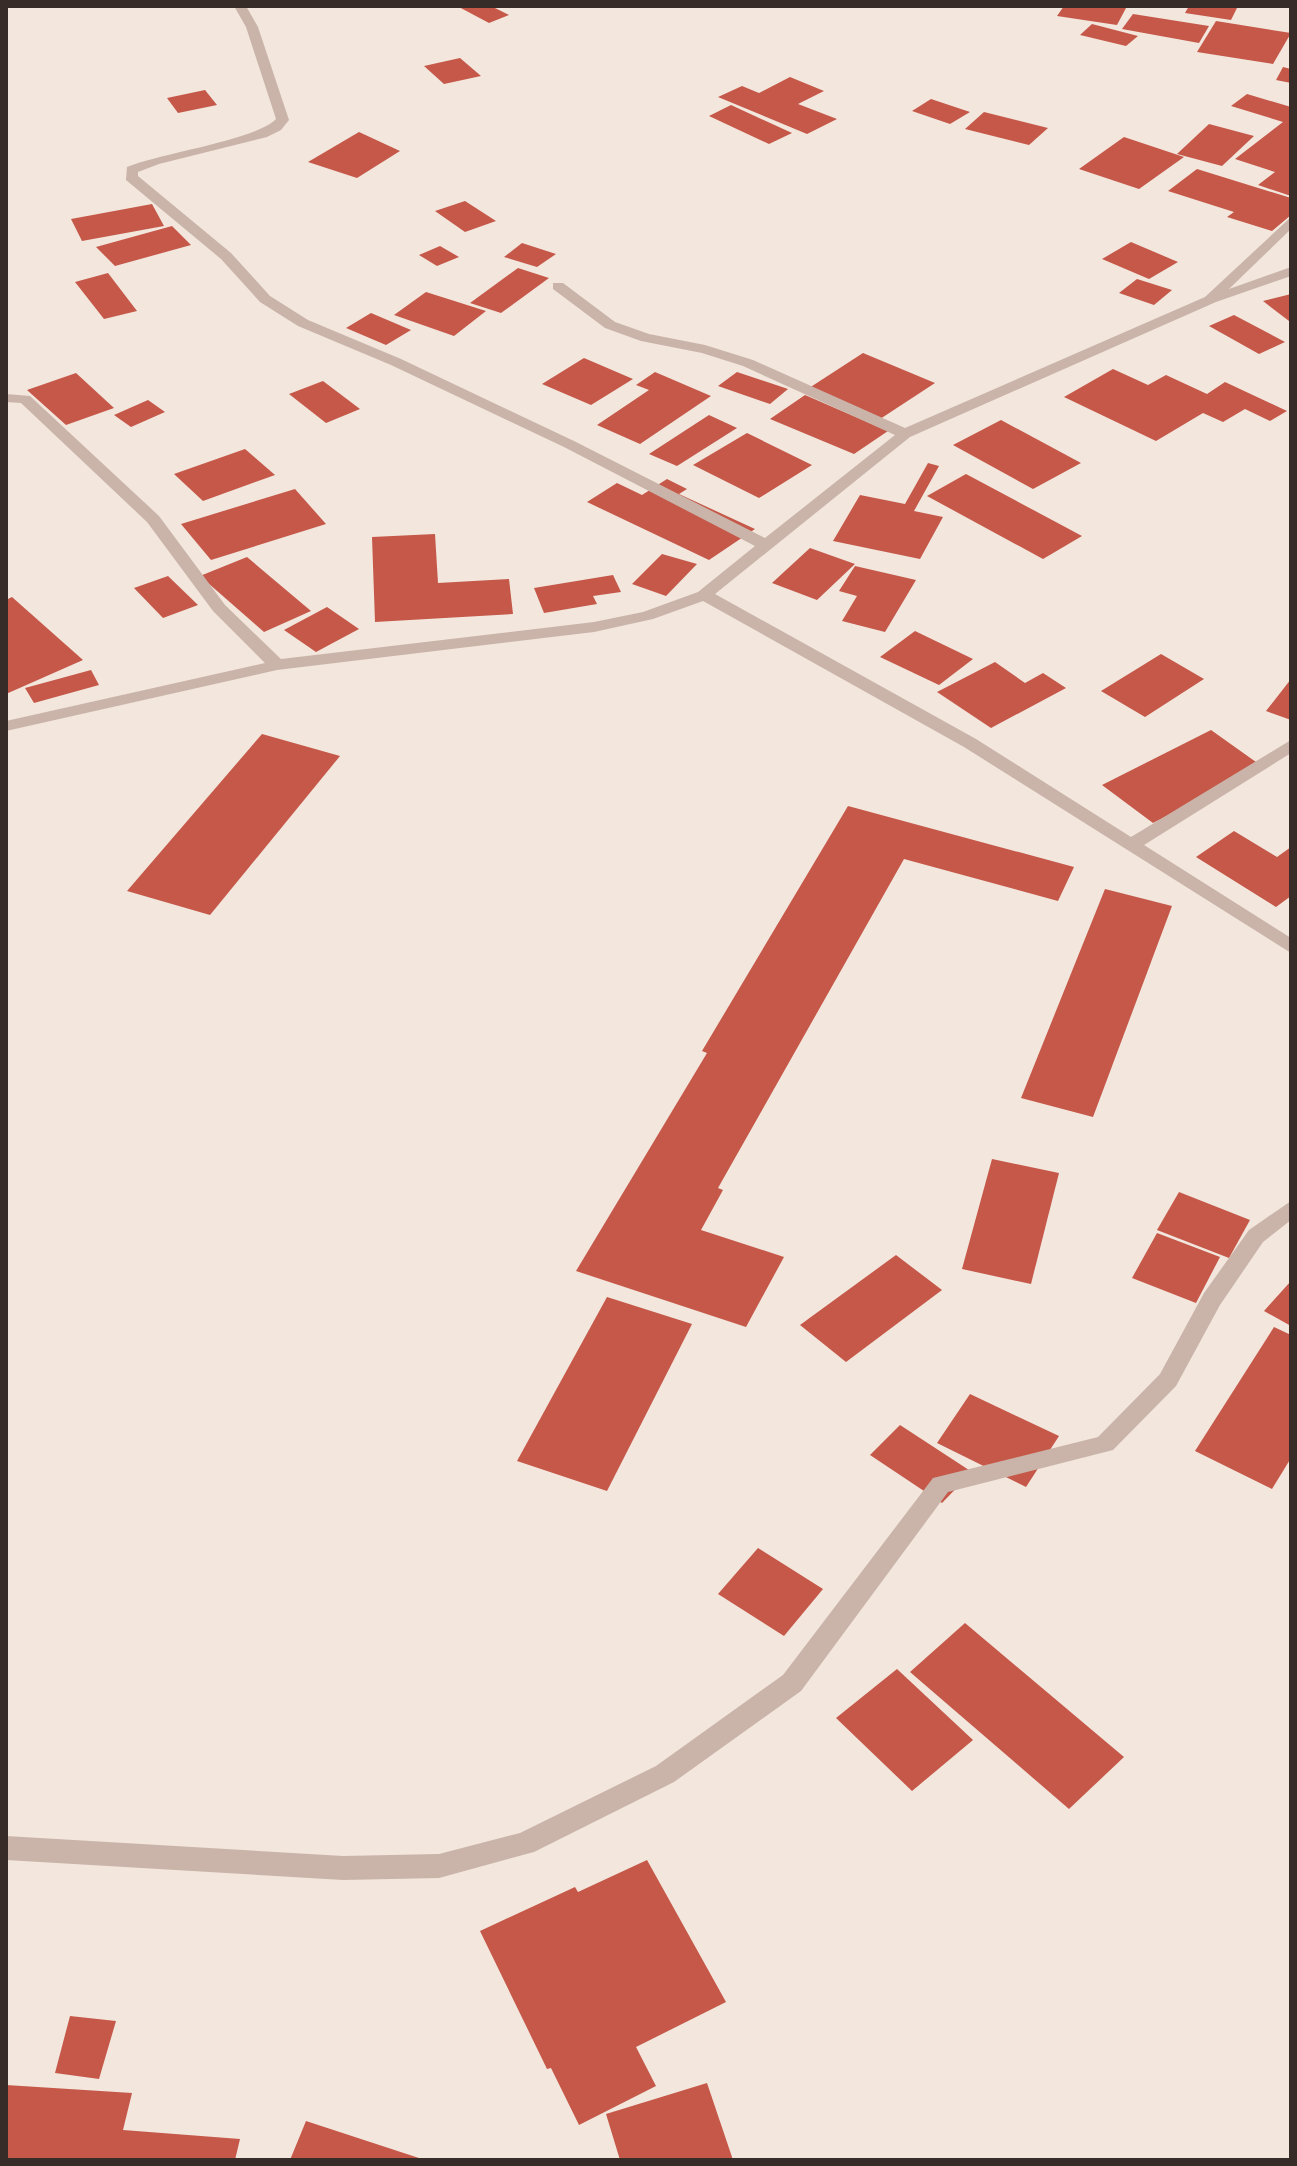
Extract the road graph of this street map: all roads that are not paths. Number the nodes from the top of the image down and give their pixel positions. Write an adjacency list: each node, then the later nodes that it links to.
1 (240, 6): 8 (street)
2 (1291, 221): 5 (street)
3 (1291, 271): 5 (street)
4 (558, 286): 7 (street)
5 (1210, 300): 7 (street)
6 (6, 398): 10 (street)
7 (905, 434): 8 (street)
8 (768, 546): 9 (street)
9 (704, 595): 10 (street); 13 (street)
10 (277, 665): 11 (street)
11 (6, 726)
12 (1291, 745): 13 (street)
13 (1132, 845): 14 (street)
14 (1291, 947)
15 (1291, 1209): 16 (street)
16 (6, 1848)

